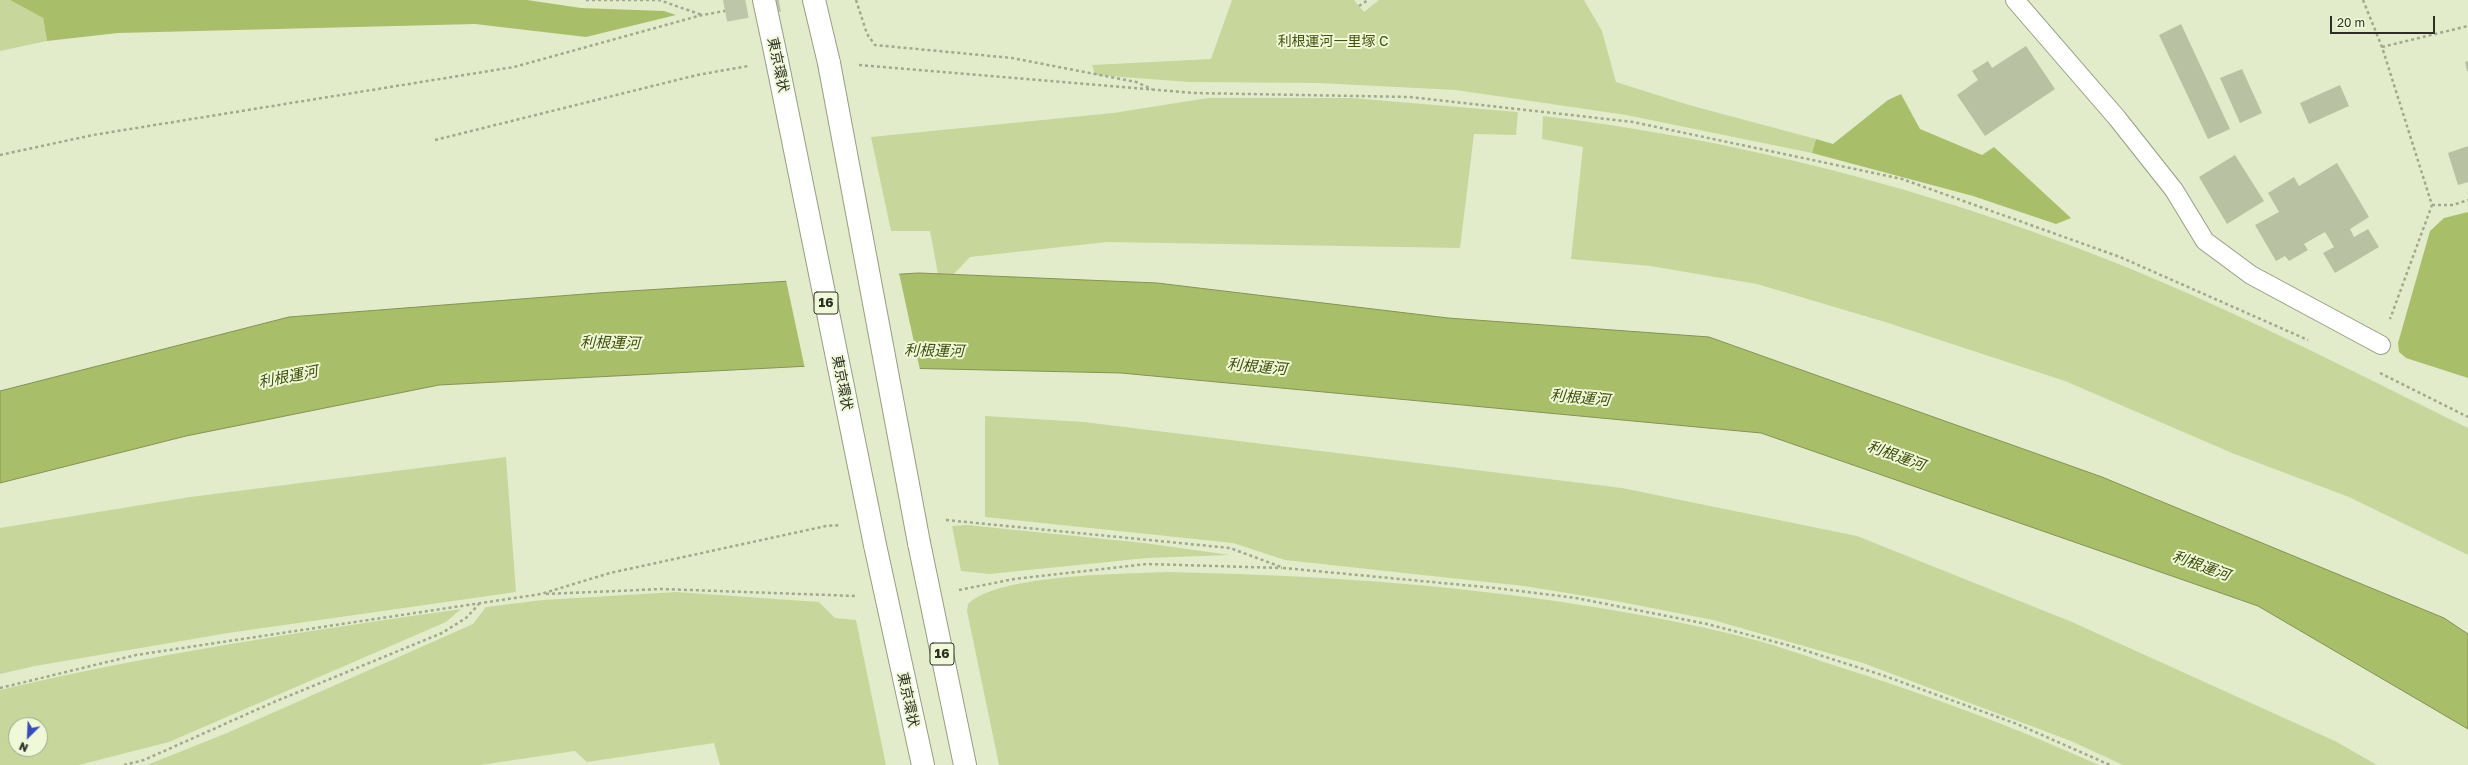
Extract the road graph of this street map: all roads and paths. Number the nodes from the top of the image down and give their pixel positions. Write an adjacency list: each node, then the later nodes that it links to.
1 (586, 0): 10 (path)
2 (764, 0): 13 (highway, 東京環状 / 16)
3 (814, 0): 14 (highway, 16)
4 (856, 0): 15 (path)
5 (1368, 0): 8 (path)
6 (2015, 0): 21 (lane)
7 (2363, 0): 12 (path)
8 (1359, 6)
9 (725, 11): 10 (path)
10 (702, 15): 17 (path)
11 (2468, 26): 12 (path)
12 (2382, 47): 19 (path)
13 (778, 61): 16 (path); 29 (highway, 東京環状 / 16, bridge)
14 (829, 63): 15 (path); 30 (highway, 16, bridge)
15 (1154, 90): 20 (path)
16 (436, 140)
17 (0, 155)
18 (2468, 200): 19 (path)
19 (2432, 205): 21 (path)
20 (2310, 340)
21 (2381, 345)
22 (2373, 370): 23 (path)
23 (2468, 417)
24 (941, 521): 31 (path)
25 (849, 525): 26 (path)
26 (479, 603): 27 (path); 28 (path)
27 (0, 688)
28 (124, 765)
29 (922, 765)
30 (965, 765)
31 (2110, 765)

